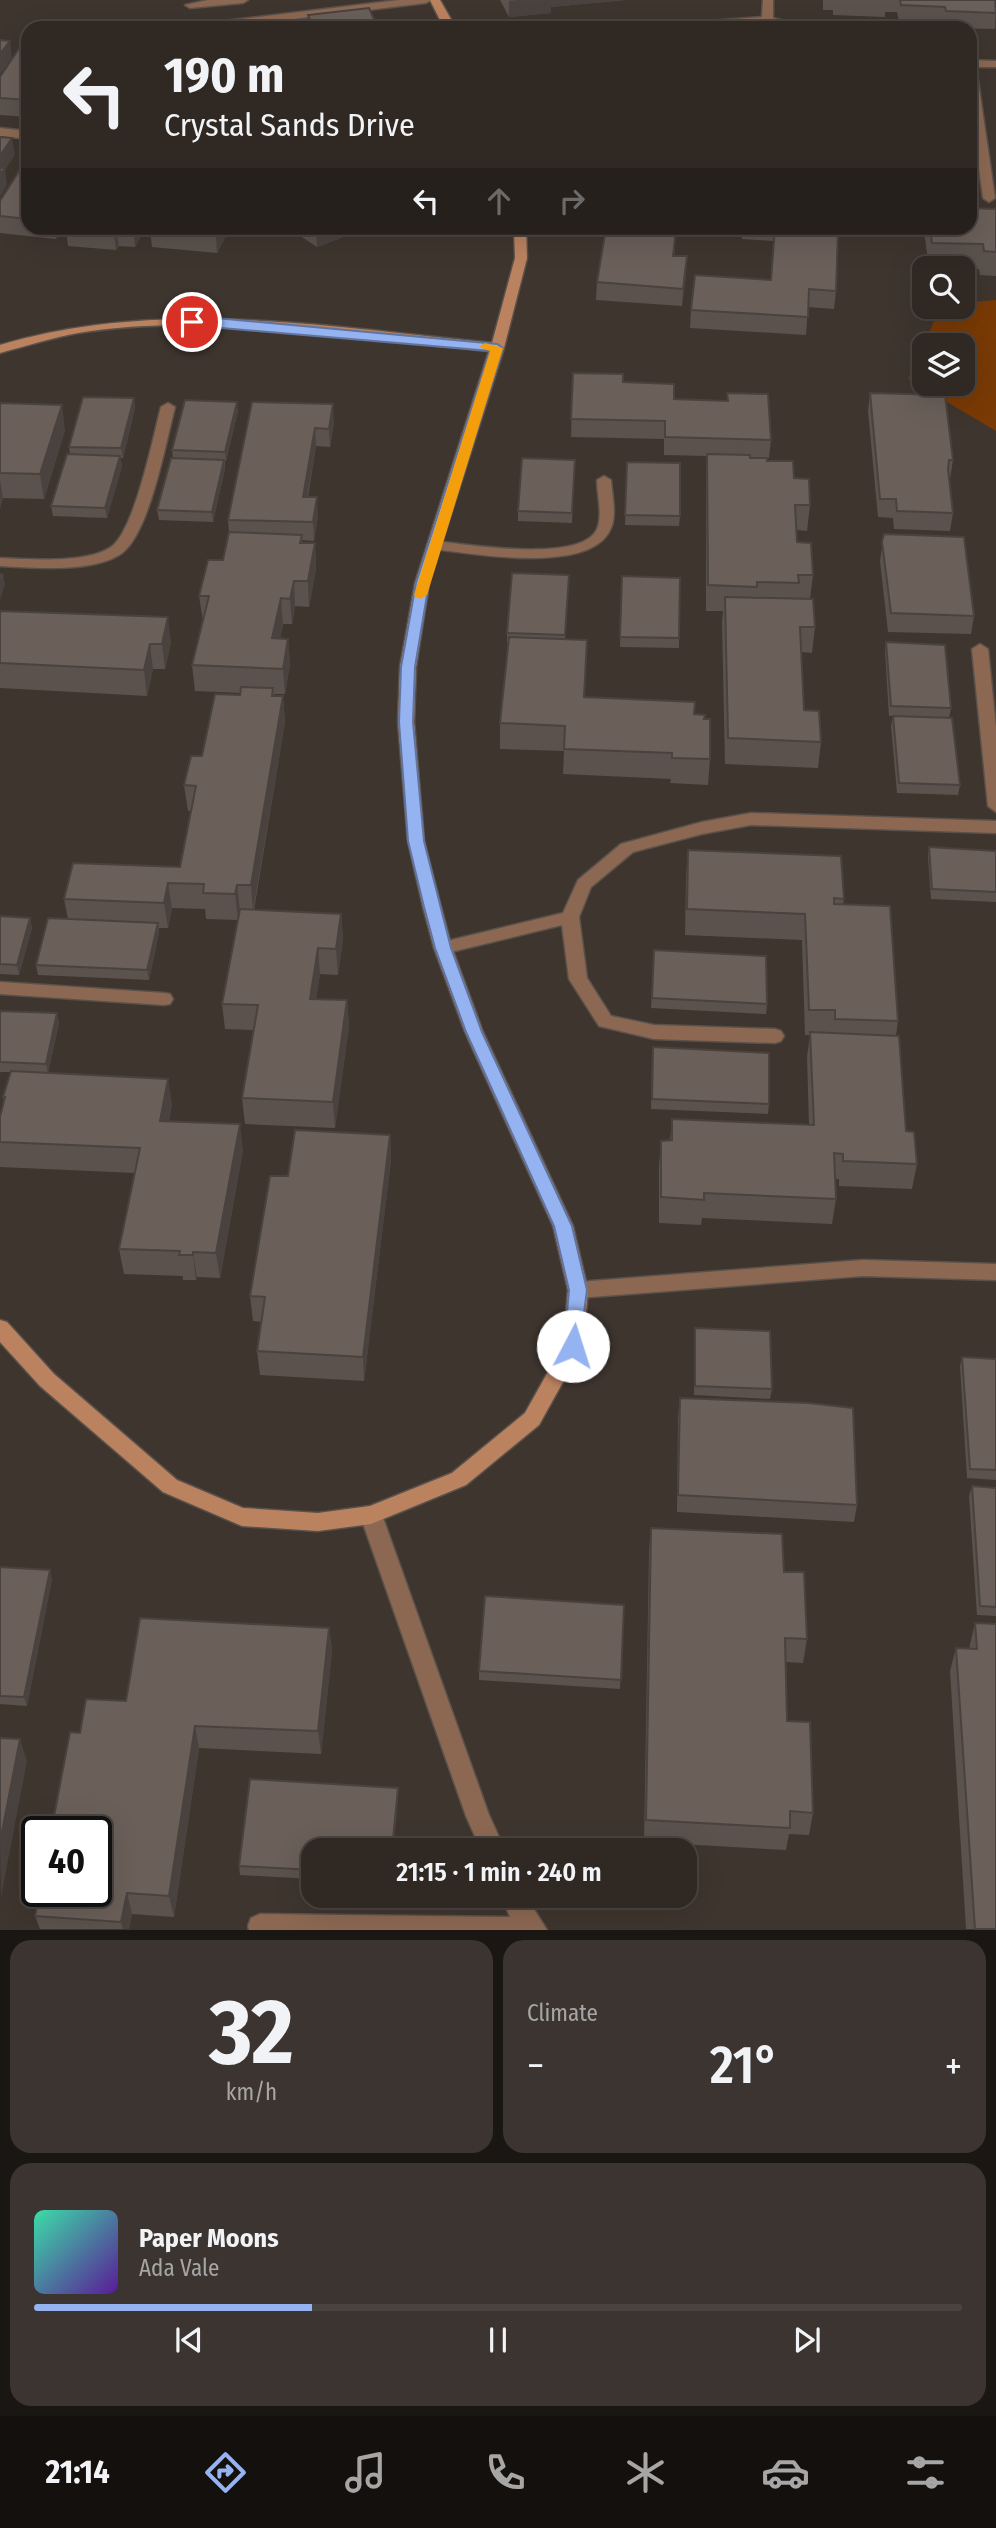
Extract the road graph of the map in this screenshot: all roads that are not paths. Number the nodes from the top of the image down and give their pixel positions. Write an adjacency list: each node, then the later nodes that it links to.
1 (243, 0): 5 (street)
2 (426, 0): 8 (street)
3 (435, 0): 9 (street)
4 (768, 0): 6 (street)
5 (189, 2): 7 (street)
6 (767, 20): 10 (street); 11 (street)
7 (197, 21)
8 (249, 21)
9 (446, 21)
10 (754, 21)
11 (772, 21)
12 (977, 63): 13 (street)
13 (996, 64)
14 (977, 113): 17 (street)
15 (0, 132): 16 (street)
16 (21, 134)
17 (989, 198)
18 (520, 235): 19 (street)
19 (497, 348): 20 (street); 23 (street)
20 (0, 349)
21 (168, 407): 24 (street)
22 (604, 480): 23 (street)
23 (435, 545): 29 (street)
24 (0, 562)
25 (980, 649): 26 (street)
26 (996, 806)
27 (996, 827): 28 (street)
28 (570, 917): 29 (street); 32 (street)
29 (443, 948): 34 (street)
30 (0, 988): 31 (street)
31 (164, 999)
32 (775, 1036)
33 (996, 1272): 34 (street)
34 (578, 1290): 36 (street)
35 (0, 1328): 36 (street)
36 (371, 1515): 37 (street)
37 (488, 1838)
38 (519, 1908): 40 (street)
39 (260, 1926): 40 (street)
40 (534, 1929)

